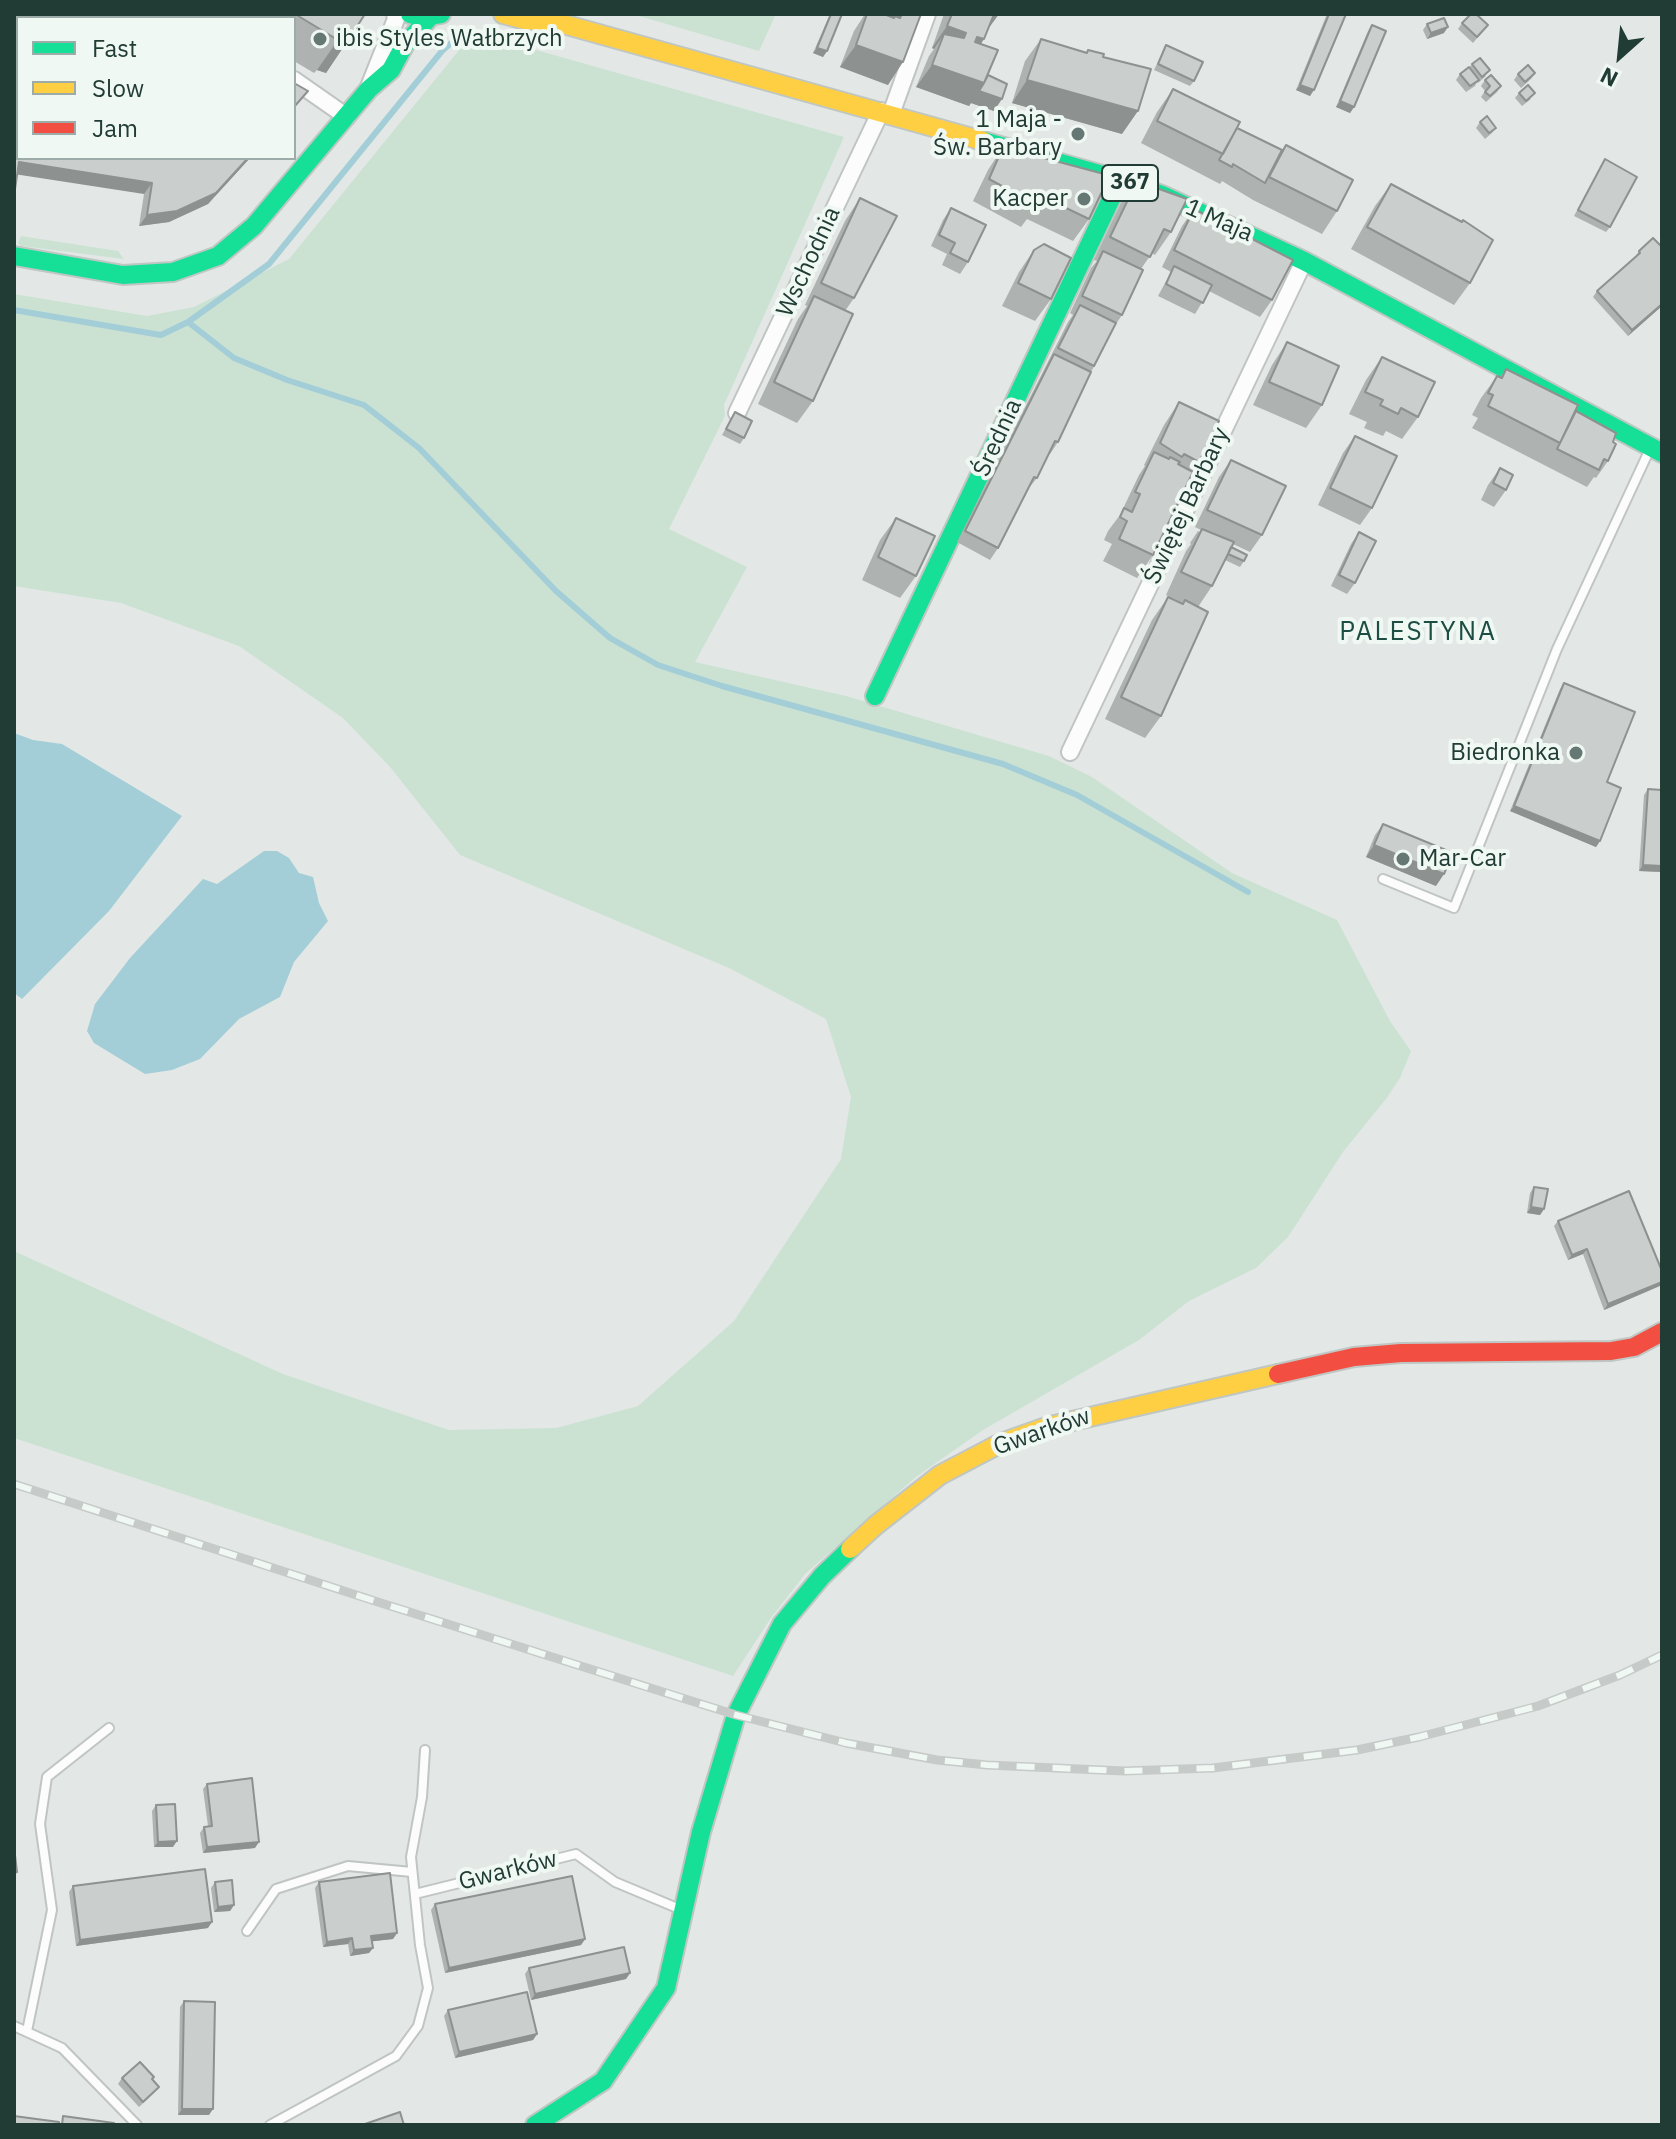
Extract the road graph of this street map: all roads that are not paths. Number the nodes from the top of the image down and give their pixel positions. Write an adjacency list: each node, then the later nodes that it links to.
1 (395, 14): 8 (street)
2 (410, 14): 5 (street)
3 (503, 14): 6 (street, 1 Maja / 367)
4 (927, 14): 9 (street, Wschodnia)
5 (436, 16): 8 (street)
6 (549, 18): 9 (street, 1 Maja / 367)
7 (296, 81): 10 (street)
8 (369, 89): 10 (street)
9 (886, 113): 11 (street, 1 Maja / 367); 14 (street, Wschodnia)
10 (347, 117): 12 (street)
11 (1120, 180): 13 (street, 1 Maja / 367); 16 (street, Średnia)
12 (14, 256)
13 (1304, 261): 15 (street, 1 Maja / 367); 17 (street, Świętej Barbary)
14 (737, 413)
15 (1656, 450): 18 (lane)
16 (875, 696)
17 (1070, 752)
18 (1383, 879)
19 (1662, 1332): 24 (street, Gwarków)
20 (109, 1728): 27 (lane)
21 (425, 1750): 22 (lane)
22 (412, 1872): 23 (lane); 25 (lane)
23 (415, 1894): 24 (lane, Gwarków); 29 (lane)
24 (683, 1910): 30 (street, Gwarków)
25 (247, 1931)
26 (14, 2026): 27 (lane)
27 (27, 2031): 28 (lane)
28 (137, 2125)
29 (270, 2125)
30 (535, 2125)

